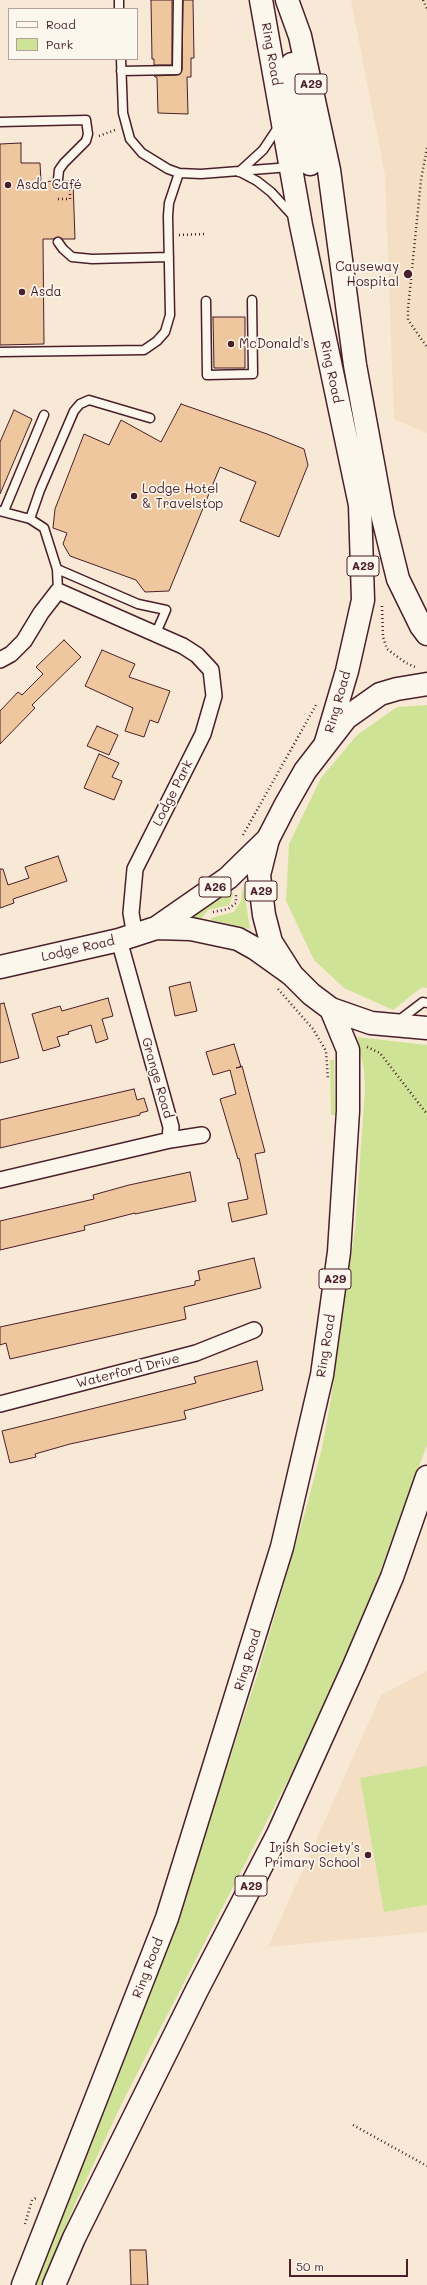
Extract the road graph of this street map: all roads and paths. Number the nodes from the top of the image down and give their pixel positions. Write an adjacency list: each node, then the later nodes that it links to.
1 (178, 0): 8 (lane)
2 (261, 0): 9 (main road, Ring Road / A29)
3 (279, 0): 12 (main road)
4 (287, 0): 12 (main road, Ring Road / A29)
5 (423, 0): 6 (path)
6 (427, 9)
7 (120, 60): 8 (lane)
8 (121, 71): 14 (lane)
9 (282, 120): 12 (main road, Ring Road / A29); 13 (lane)
10 (0, 122): 15 (lane)
11 (427, 148): 23 (path)
12 (306, 166): 13 (lane); 16 (main road, Ring Road / A29); 33 (main road, Ring Road / A29)
13 (239, 172): 14 (lane); 16 (lane)
14 (179, 173): 18 (lane)
15 (58, 180)
16 (301, 225): 37 (main road, Ring Road / A29)
17 (204, 234): 18 (path)
18 (169, 236): 20 (lane)
19 (58, 242): 20 (lane)
20 (170, 257): 24 (lane)
21 (252, 300): 22 (lane)
22 (206, 301)
23 (427, 347)
24 (0, 352)
25 (44, 415): 27 (lane)
26 (150, 418): 28 (lane)
27 (2, 511): 28 (lane)
28 (30, 519): 29 (lane)
29 (57, 569): 30 (lane); 32 (lane)
30 (58, 591): 32 (street, Lodge Park); 34 (street)
31 (382, 602): 35 (path)
32 (156, 633): 43 (street, Lodge Park)
33 (427, 634)
34 (0, 660)
35 (424, 675): 37 (main road, A29)
36 (318, 701): 38 (path)
37 (326, 742): 39 (main road, A29)
38 (242, 838)
39 (268, 839): 42 (main road, Lodge Road / A26); 45 (main road, A29)
40 (237, 891): 41 (path)
41 (210, 915)
42 (156, 928): 43 (main road, Lodge Road / A26); 45 (main road, Lodge Road / A26)
43 (127, 938): 44 (main road, Lodge Road / A26); 55 (street, Grange Road)
44 (0, 967)
45 (292, 975): 48 (main road, A29)
46 (274, 985): 52 (path)
47 (427, 1003): 49 (lane)
48 (330, 1010): 49 (main road, A29); 64 (main road, Ring Road / A29)
49 (393, 1024): 50 (main road, A29)
50 (427, 1028)
51 (367, 1047): 53 (path)
52 (326, 1051)
53 (427, 1114)
54 (202, 1134): 55 (street)
55 (170, 1140): 56 (street)
56 (0, 1180)
57 (254, 1330): 58 (street, Waterford Drive)
58 (0, 1404)
59 (427, 1477): 65 (main road, A29)
60 (353, 2125): 61 (path)
61 (427, 2166)
62 (38, 2198): 63 (path)
63 (32, 2200)
64 (23, 2285)
65 (54, 2285)

